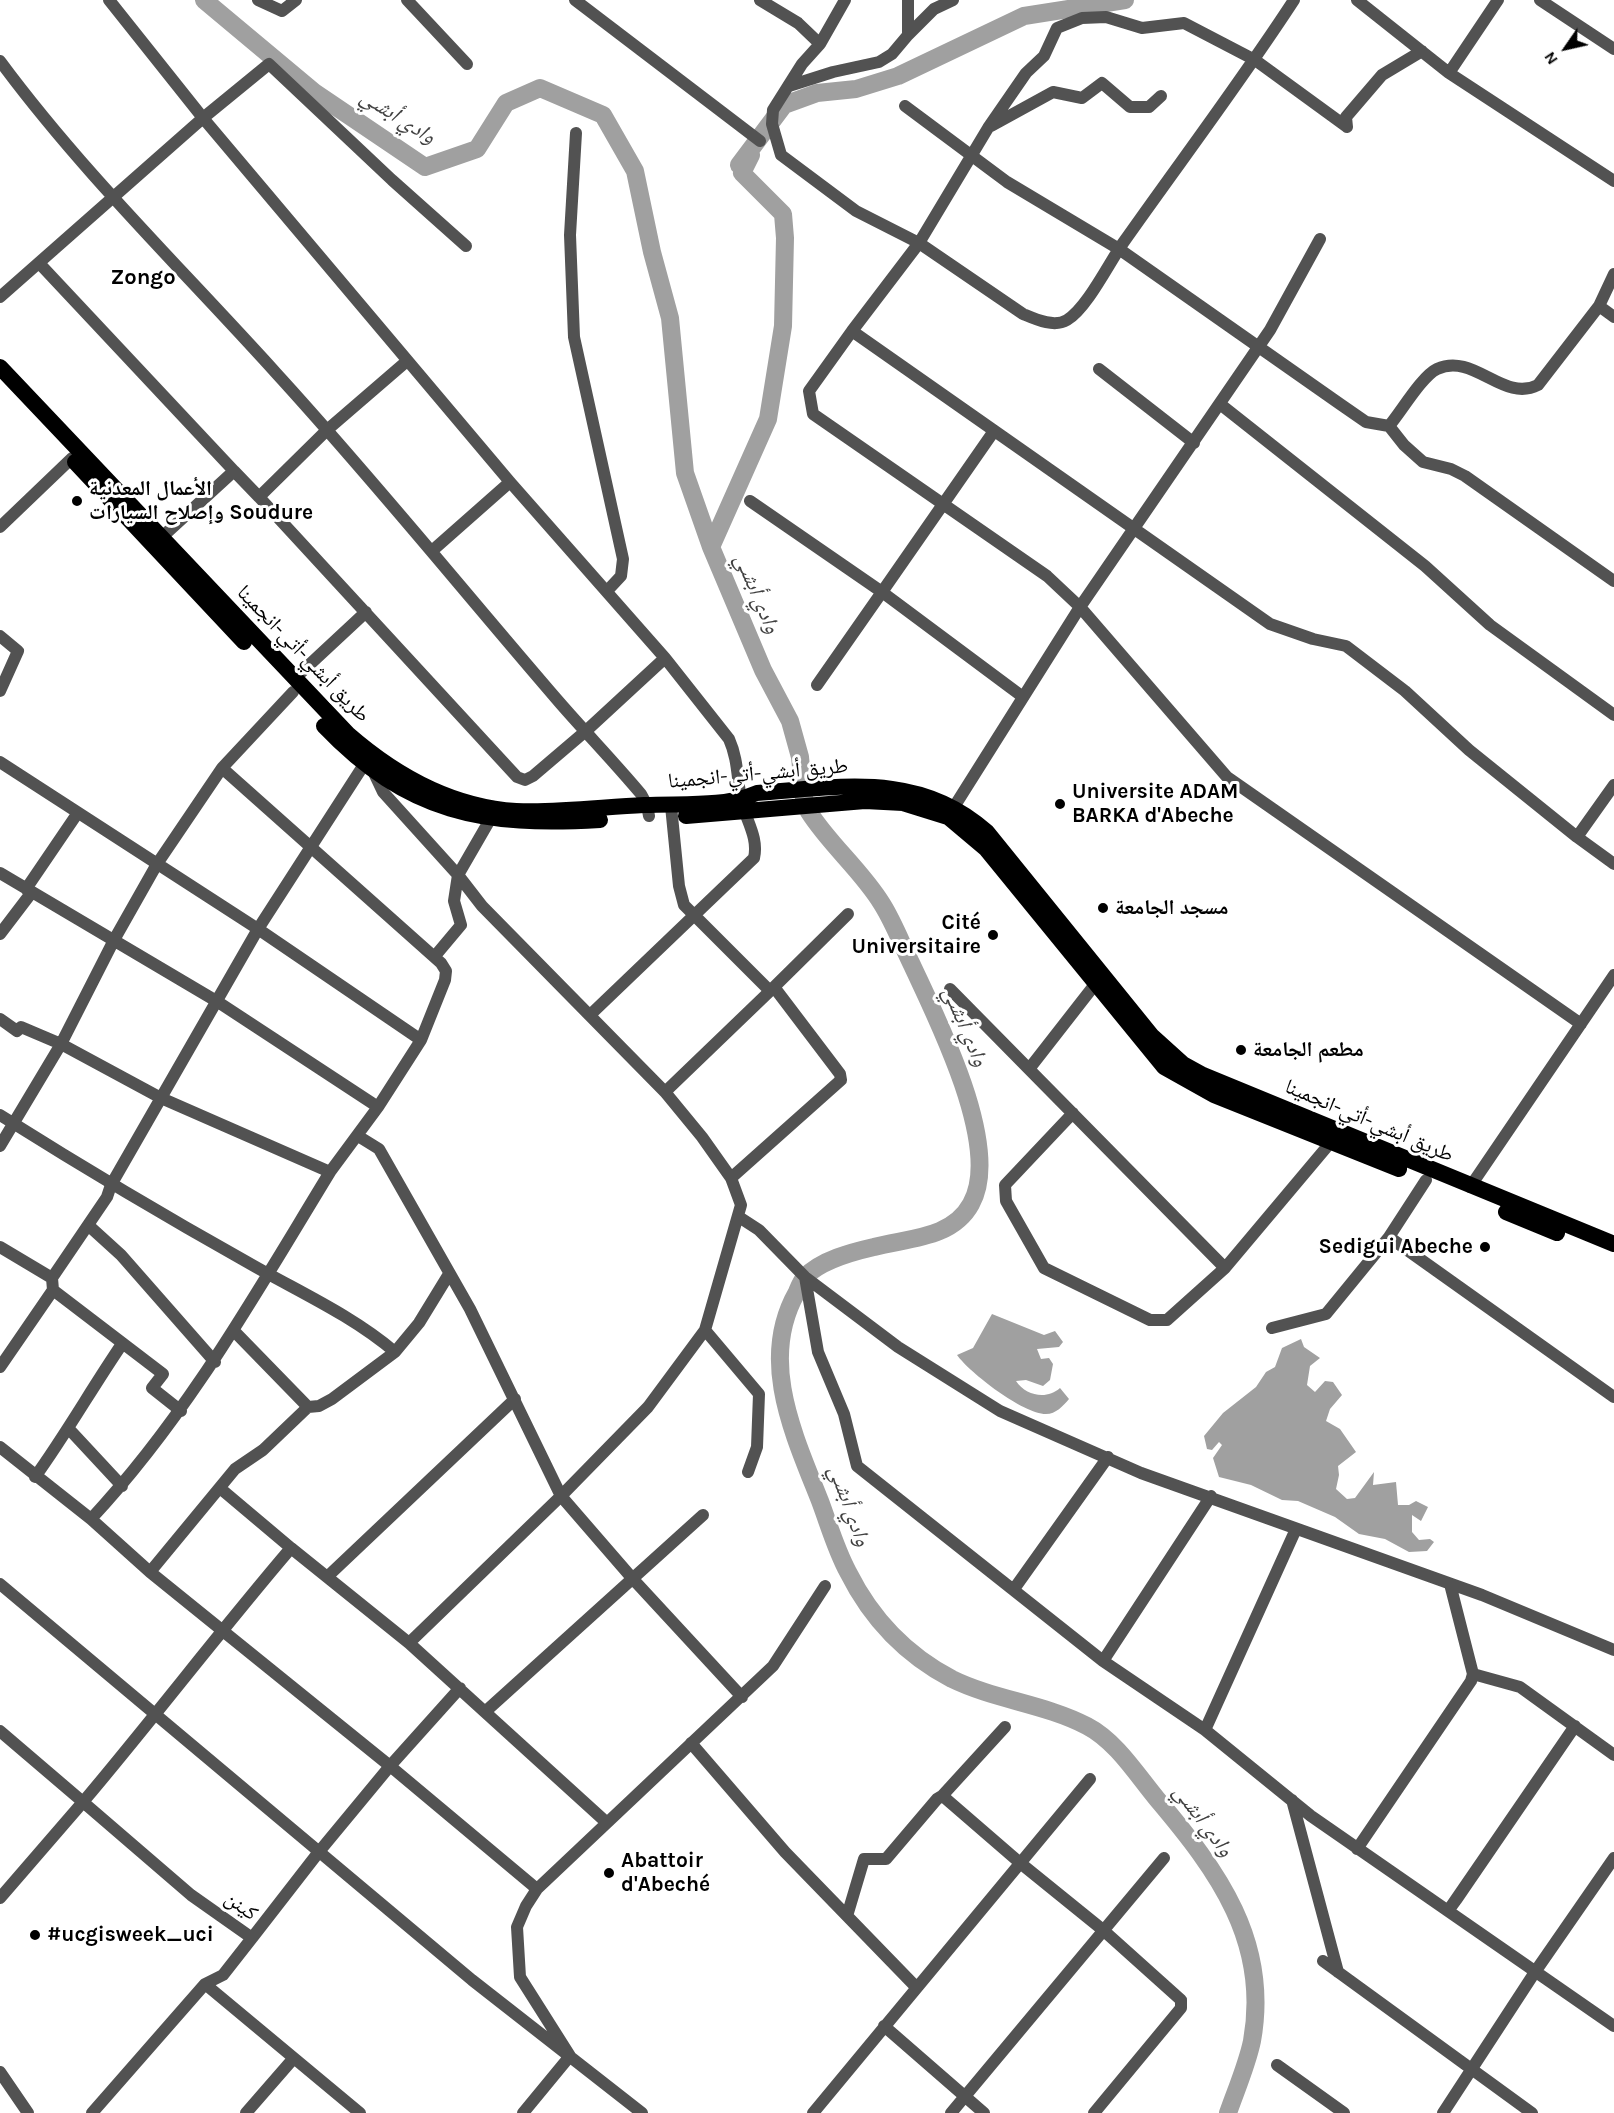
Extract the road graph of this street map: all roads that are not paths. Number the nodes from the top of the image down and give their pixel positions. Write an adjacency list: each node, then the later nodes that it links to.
1 (110, 0): 25 (street)
2 (258, 0): 3 (street)
3 (296, 0)
4 (407, 0): 20 (street)
5 (575, 0): 28 (street)
6 (760, 0): 15 (street)
7 (845, 0): 15 (street)
8 (909, 0): 14 (street)
9 (953, 0): 14 (street)
10 (1293, 0): 18 (street)
11 (1358, 0): 17 (street)
12 (1498, 0): 21 (street)
13 (1540, 0): 16 (street)
14 (908, 35): 22 (street)
15 (820, 44): 22 (street)
16 (1614, 49)
17 (1422, 51): 18 (street); 21 (street)
18 (1255, 60): 26 (street); 35 (street)
19 (0, 61): 31 (street)
20 (467, 64)
21 (1449, 73): 30 (street)
22 (789, 86): 33 (street)
23 (1161, 96): 26 (street)
24 (905, 106): 29 (street)
25 (203, 118): 31 (street); 34 (street); 43 (street)
26 (988, 128): 29 (street)
27 (576, 133): 64 (street)
28 (760, 141)
29 (972, 156): 33 (street); 35 (street)
30 (1614, 181)
31 (114, 196): 36 (street); 49 (street)
32 (1320, 239): 42 (street)
33 (919, 243): 35 (street); 41 (street)
34 (466, 246)
35 (1119, 249): 42 (street)
36 (39, 263): 38 (street); 53 (street)
37 (1614, 274): 39 (street)
38 (0, 297)
39 (1599, 306): 40 (street); 48 (street)
40 (1614, 316)
41 (852, 331): 50 (street); 57 (street)
42 (1259, 347): 47 (street); 48 (street)
43 (407, 361): 49 (street); 54 (street)
44 (0, 367): 60 (highway)
45 (1099, 369): 51 (street)
46 (0, 383): 52 (highway)
47 (1220, 404): 51 (street); 74 (street)
48 (1389, 426): 63 (street)
49 (327, 430): 55 (street); 61 (street)
50 (994, 431): 57 (street); 59 (street)
51 (1194, 443): 59 (street)
52 (72, 458): 58 (street); 62 (highway)
53 (234, 471): 55 (street); 60 (street)
54 (510, 483): 61 (street); 64 (street)
55 (259, 497): 67 (street)
56 (750, 501): 65 (street)
57 (943, 505): 65 (street); 66 (street)
58 (0, 527)
59 (1134, 528): 66 (street); 87 (street)
60 (162, 537): 62 (highway)
61 (433, 550): 75 (street)
62 (192, 579): 71 (highway)
63 (1614, 581)
64 (607, 591): 69 (street)
65 (882, 592): 70 (street); 73 (street)
66 (1080, 607): 73 (street); 107 (street)
67 (366, 612): 71 (street); 75 (street)
68 (0, 636): 72 (street)
69 (664, 657): 75 (street); 81 (street)
70 (817, 685)
71 (293, 686): 77 (highway); 78 (street); 86 (highway, طريق أبشي-أتي-انجمينا)
72 (0, 691)
73 (1023, 697): 82 (street)
74 (1614, 715)
75 (587, 730): 83 (street)
76 (0, 762): 85 (street)
77 (369, 767): 86 (highway); 88 (street); 92 (street)
78 (222, 768): 88 (street); 89 (street)
79 (1614, 785): 87 (street)
80 (865, 794): 81 (highway); 82 (highway, طريق أبشي-أتي-انجمينا); 101 (highway)
81 (751, 804): 84 (highway); 94 (street)
82 (954, 807): 101 (highway, طريق أبشي-أتي-انجمينا)
83 (648, 811): 84 (highway); 86 (highway)
84 (671, 812): 94 (street)
85 (77, 814): 89 (street); 93 (street)
86 (494, 814): 92 (street)
87 (1577, 837): 90 (street)
88 (308, 848): 96 (street); 99 (street)
89 (157, 864): 96 (street); 98 (street)
90 (1614, 864)
91 (0, 873): 93 (street)
92 (458, 875): 99 (street); 105 (street)
93 (29, 891): 97 (street); 98 (street)
94 (695, 914): 102 (street); 105 (street)
95 (848, 914): 102 (street)
96 (258, 928): 104 (street); 108 (street)
97 (0, 934)
98 (114, 940): 104 (street); 109 (street)
99 (435, 956): 108 (street)
100 (1614, 975): 107 (street)
101 (1099, 979): 110 (street); 118 (highway)
102 (772, 989): 111 (street); 121 (street)
103 (950, 989): 110 (street)
104 (218, 1002): 112 (street); 113 (street)
105 (590, 1015): 111 (street)
106 (0, 1019): 109 (street)
107 (1581, 1024): 124 (street)
108 (421, 1040): 113 (street)
109 (62, 1044): 112 (street); 116 (street)
110 (1029, 1069): 114 (street)
111 (665, 1092): 121 (street)
112 (161, 1098): 120 (street); 123 (street)
113 (378, 1107): 117 (street)
114 (1073, 1113): 132 (street); 132 (street)
115 (0, 1115): 116 (street)
116 (13, 1123): 119 (street); 123 (street)
117 (358, 1136): 120 (street); 134 (street)
118 (1335, 1137): 122 (highway); 124 (highway, طريق أبشي-أتي-انجمينا); 132 (street)
119 (0, 1146)
120 (330, 1172): 133 (street)
121 (731, 1179): 125 (street)
122 (1426, 1179): 126 (highway); 128 (street)
123 (111, 1185): 127 (street); 133 (street)
124 (1470, 1187): 126 (highway, طريق أبشي-أتي-انجمينا)
125 (739, 1217): 135 (street); 138 (street)
126 (1541, 1221): 129 (highway, طريق أبشي-أتي-انجمينا); 131 (highway)
127 (88, 1225): 136 (street); 142 (street)
128 (1389, 1237): 137 (street); 144 (street)
129 (1614, 1244)
130 (0, 1247): 136 (street)
131 (1614, 1255)
132 (1225, 1268)
133 (267, 1274): 139 (street); 141 (street)
134 (449, 1274): 141 (street); 145 (street)
135 (805, 1277): 150 (street); 167 (street)
136 (52, 1284): 140 (street); 143 (street)
137 (1272, 1328)
138 (705, 1330): 151 (street); 155 (street)
139 (234, 1331): 142 (street); 146 (street)
140 (122, 1344): 147 (street); 148 (street)
141 (394, 1352): 146 (street)
142 (215, 1362): 147 (street)
143 (0, 1367)
144 (1614, 1396)
145 (515, 1399): 155 (street); 162 (street)
146 (308, 1407): 154 (street)
147 (181, 1411): 153 (street)
148 (69, 1429): 152 (street); 153 (street)
149 (0, 1447): 152 (street)
150 (1108, 1457): 156 (street); 167 (street)
151 (748, 1472)
152 (35, 1478): 158 (street)
153 (122, 1486): 158 (street)
154 (221, 1489): 160 (street); 161 (street)
155 (561, 1496): 163 (street); 169 (street)
156 (1211, 1496): 159 (street); 171 (street)
157 (703, 1515): 163 (street)
158 (91, 1520): 161 (street)
159 (1296, 1529): 165 (street); 179 (street)
160 (291, 1548): 162 (street); 168 (street)
161 (150, 1572): 168 (street)
162 (327, 1577): 169 (street)
163 (632, 1578): 174 (street); 175 (street)
164 (0, 1584): 176 (street)
165 (1450, 1584): 170 (street); 172 (street)
166 (825, 1586): 174 (street)
167 (1014, 1589): 171 (street)
168 (221, 1630): 176 (street); 183 (street)
169 (409, 1643): 173 (street)
170 (1614, 1650)
171 (1103, 1661): 179 (street)
172 (1473, 1674): 178 (street); 189 (street)
173 (460, 1688): 175 (street); 183 (street)
174 (742, 1697): 181 (street)
175 (486, 1711): 188 (street)
176 (157, 1714): 187 (street); 190 (street)
177 (1005, 1726): 185 (street)
178 (1575, 1726): 182 (street); 196 (street)
179 (1205, 1730): 186 (street)
180 (0, 1731): 187 (street, كينن)
181 (691, 1743): 188 (street); 197 (street)
182 (1614, 1755)
183 (390, 1766): 190 (street); 194 (street)
184 (1090, 1779): 193 (street)
185 (942, 1796): 193 (street); 197 (street)
186 (1292, 1800): 189 (street); 201 (street)
187 (83, 1802): 195 (street); 199 (street, كينن)
188 (606, 1822): 194 (street)
189 (1357, 1849): 196 (street)
190 (318, 1853): 199 (street); 207 (street)
191 (1164, 1858): 198 (street)
192 (1614, 1858): 202 (street)
193 (1019, 1863): 198 (street); 204 (street)
194 (537, 1889): 207 (street)
195 (0, 1898)
196 (1448, 1911): 202 (street)
197 (847, 1916): 204 (street)
198 (1103, 1930): 212 (street); 222 (street)
199 (252, 1938): 203 (street, كينن)
200 (1323, 1961): 201 (street)
201 (1338, 1972): 210 (street)
202 (1535, 1972): 206 (street); 210 (street)
203 (205, 1983): 208 (street); 214 (street, كينن)
204 (916, 1987): 205 (street)
205 (884, 2026): 212 (street); 219 (street)
206 (1614, 2026)
207 (570, 2056): 217 (street); 218 (street)
208 (293, 2059): 215 (street); 216 (street)
209 (1277, 2065): 223 (street)
210 (1472, 2069): 224 (street); 225 (street)
211 (0, 2072): 213 (street)
212 (964, 2096): 220 (street); 221 (street)
213 (28, 2113)
214 (92, 2113)
215 (246, 2113)
216 (360, 2113)
217 (523, 2113)
218 (642, 2113)
219 (813, 2113)
220 (951, 2113)
221 (984, 2113)
222 (1094, 2113)
223 (1344, 2113)
224 (1443, 2113)
225 (1532, 2113)

